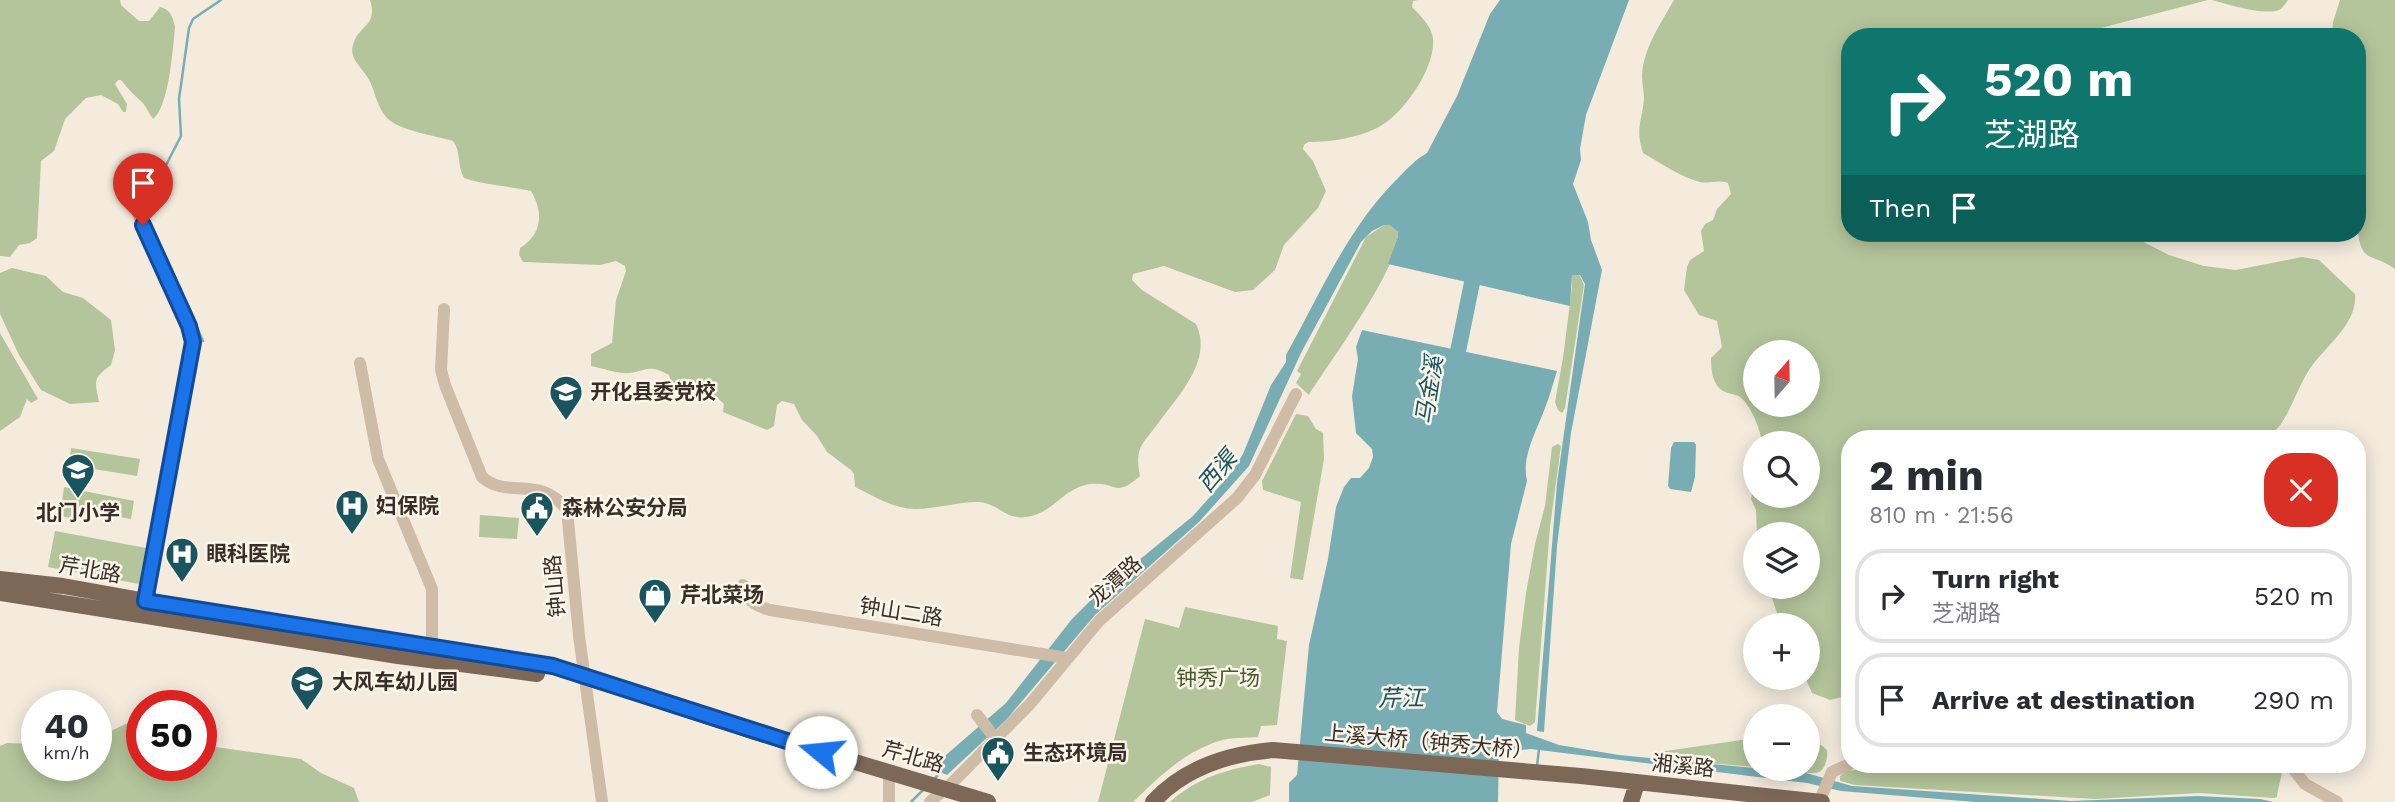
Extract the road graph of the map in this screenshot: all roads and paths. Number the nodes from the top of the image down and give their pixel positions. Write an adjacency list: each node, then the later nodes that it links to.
1 (132, 200): 8 (street)
2 (444, 309): 12 (street, 钟山路)
3 (360, 363): 9 (street)
4 (1296, 394): 11 (street, 龙潭路)
5 (0, 579): 8 (main road, 芹北路)
6 (743, 584): 11 (street, 钟山二路)
7 (0, 593): 8 (main road, 芹北路)
8 (144, 608): 10 (main road, 芹北路)
9 (432, 646): 10 (main road, 芹北路); 12 (main road, 芹北路)
10 (399, 649): 12 (main road, 芹北路)
11 (1067, 658): 14 (street, 龙潭路)
12 (585, 678): 16 (main road, 芹北路); 21 (street, 钟山路)
13 (977, 715): 14 (street)
14 (995, 738): 20 (street, 龙潭路)
15 (1841, 768): 27 (street)
16 (889, 773): 20 (main road, 芹北路); 22 (street)
17 (2296, 773): 28 (street)
18 (1581, 776): 19 (main road, 湘溪路); 25 (main road, 上溪大桥（钟秀大桥）)
19 (1637, 783): 26 (main road); 27 (main road, 湘溪路)
20 (946, 789): 23 (street, 龙潭路); 24 (main road, 芹北路)
21 (602, 802)
22 (889, 802)
23 (930, 802)
24 (988, 802)
25 (1153, 802)
26 (1631, 802)
27 (1821, 802)
28 (2337, 802)

